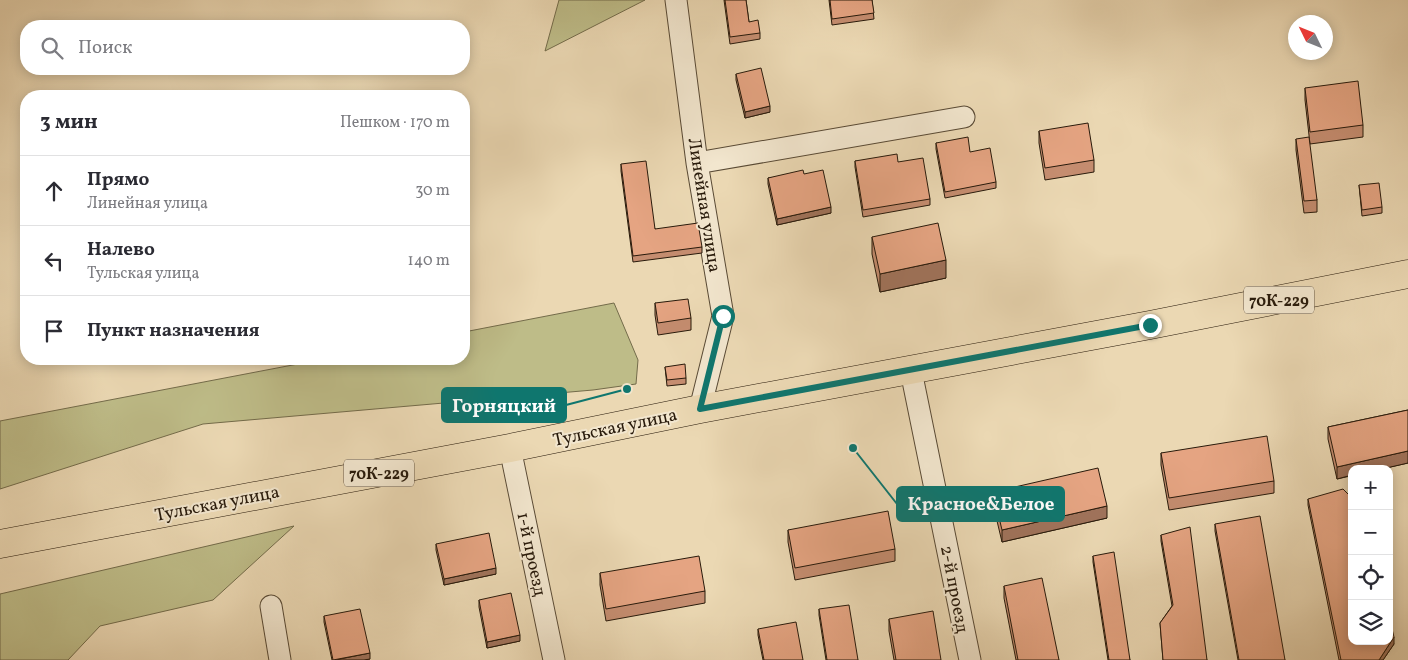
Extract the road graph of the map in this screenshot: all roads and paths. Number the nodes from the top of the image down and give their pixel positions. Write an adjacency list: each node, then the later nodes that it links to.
1 (676, 0): 3 (street, Линейная улица)
2 (964, 117): 3 (street)
3 (697, 163): 6 (street, Линейная улица)
4 (1408, 274): 5 (main road, Тульская улица / 70К-229)
5 (911, 371): 6 (main road, Тульская улица / 70К-229); 12 (street, 2-й проезд)
6 (700, 409): 7 (main road, Тульская улица / 70К-229)
7 (510, 448): 8 (main road, Тульская улица / 70К-229); 11 (street, 1-й проезд)
8 (0, 544)
9 (271, 606): 10 (street)
10 (280, 660)
11 (554, 660)
12 (970, 660)

